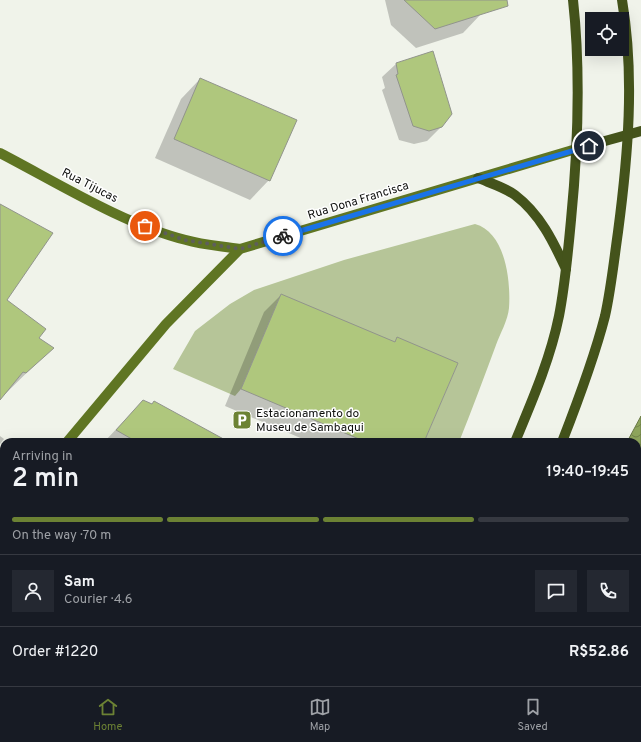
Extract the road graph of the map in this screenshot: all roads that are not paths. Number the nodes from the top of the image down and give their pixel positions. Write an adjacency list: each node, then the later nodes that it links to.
1 (573, 0): 5 (main road)
2 (622, 0): 4 (main road)
3 (641, 131): 4 (main road, Rua Dona Francisca)
4 (627, 135): 5 (main road, Rua Dona Francisca); 12 (main road)
5 (576, 149): 7 (main road, Rua Dona Francisca); 9 (main road)
6 (0, 152): 8 (main road, Rua Tijucas)
7 (478, 178): 8 (main road, Rua Dona Francisca); 9 (main road)
8 (240, 249): 10 (main road, Rua Dona Francisca)
9 (566, 270): 11 (main road)
10 (70, 438)
11 (517, 438)
12 (564, 438)

